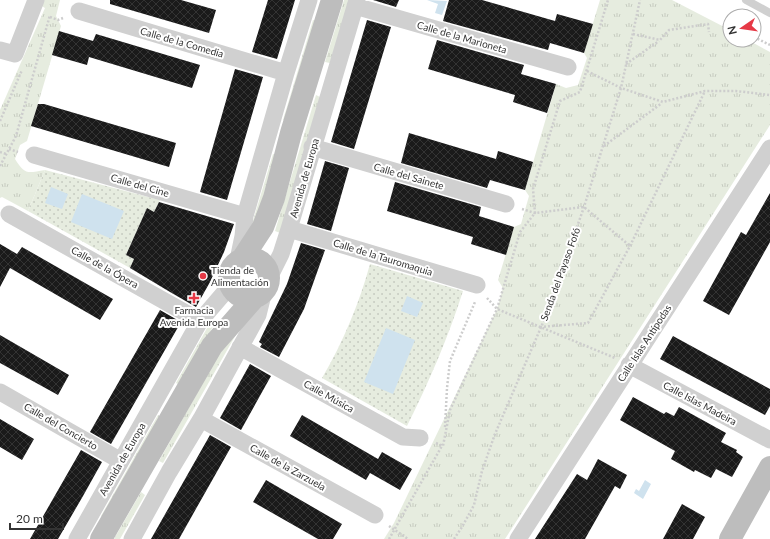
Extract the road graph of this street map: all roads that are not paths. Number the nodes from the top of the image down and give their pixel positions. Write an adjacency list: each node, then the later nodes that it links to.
1 (36, 0): 8 (street)
2 (309, 0): 10 (street)
3 (746, 0): 7 (lane)
4 (356, 3): 9 (street, Calle de la Marioneta); 11 (street, Avenida de Europa)
5 (325, 6): 12 (street, Avenida de Europa)
6 (78, 11): 10 (street, Calle de la Comedia)
7 (770, 13)
8 (7, 52)
9 (568, 67)
10 (286, 72): 14 (street)
11 (334, 75): 12 (street); 15 (street, Avenida de Europa)
12 (306, 87): 13 (street, Avenida de Europa)
13 (292, 133): 14 (street); 18 (street, Avenida de Europa)
14 (266, 146): 21 (street)
15 (312, 147): 19 (street, Calle del Sainete); 22 (street, Avenida de Europa)
16 (770, 148): 30 (street, Calle Islas Antípodas)
17 (34, 155): 21 (street, Calle del Cine)
18 (274, 198): 23 (street, Avenida de Europa); 25 (street, Avenida de Europa)
19 (506, 204)
20 (9, 214): 27 (street, Calle de la Ópera)
21 (245, 216): 23 (street)
22 (289, 229): 25 (street, Avenida de Europa); 26 (street, Calle de la Tauromaquia)
23 (240, 260): 24 (street); 25 (street)
24 (231, 284): 25 (street); 27 (street, Avenida de Europa); 28 (street, Avenida de Europa)
25 (264, 284): 28 (street, Avenida de Europa); 29 (street, Avenida de Europa)
26 (477, 285)
27 (200, 321): 31 (street, Avenida de Europa)
28 (212, 346): 33 (street, Avenida de Europa)
29 (240, 347): 34 (street, Avenida de Europa); 35 (street, Calle Música)
30 (629, 365): 36 (street, Calle Islas Madeira); 45 (street, Calle Islas Antípodas)
31 (164, 386): 33 (street); 37 (street, Avenida de Europa)
32 (0, 392): 37 (street, Calle del Concierto)
33 (171, 415): 40 (street, Avenida de Europa)
34 (201, 419): 39 (street, Avenida de Europa); 41 (street, Calle de la Zarzuela)
35 (420, 438)
36 (770, 440)
37 (121, 461): 43 (street, Avenida de Europa)
38 (770, 467): 46 (street)
39 (169, 472): 40 (street); 44 (street, Avenida de Europa)
40 (136, 477): 42 (street, Avenida de Europa)
41 (375, 515)
42 (106, 531): 43 (street, Avenida de Europa)
43 (79, 536)
44 (132, 539)
45 (518, 539)
46 (730, 539)

